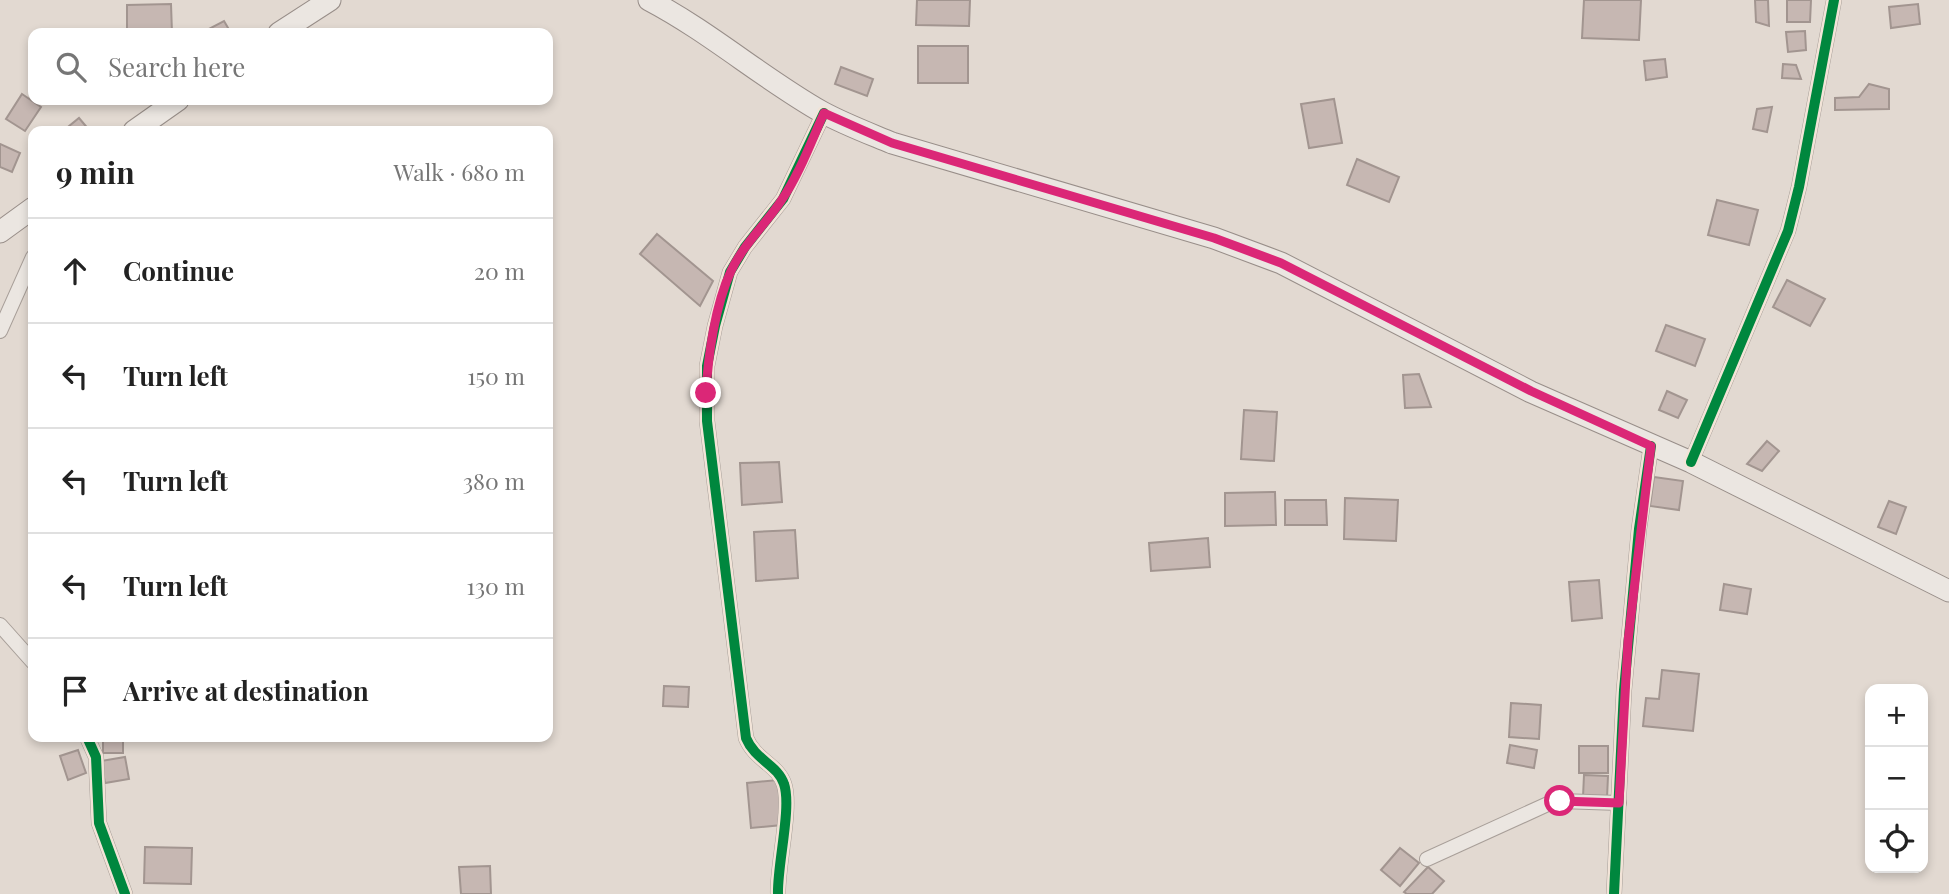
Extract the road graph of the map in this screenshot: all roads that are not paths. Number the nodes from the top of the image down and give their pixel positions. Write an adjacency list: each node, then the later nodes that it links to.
1 (330, 0): 4 (main road)
2 (649, 0): 6 (main road)
3 (1834, 0): 13 (street)
4 (287, 28)
5 (171, 105): 7 (main road)
6 (824, 113): 12 (main road); 21 (street)
7 (141, 126)
8 (28, 212): 9 (main road)
9 (0, 232)
10 (28, 268): 11 (street)
11 (0, 331)
12 (1651, 446): 13 (main road); 18 (street)
13 (1691, 462): 14 (main road)
14 (1949, 591)
15 (0, 625): 16 (street)
16 (28, 656)
17 (89, 742): 20 (street)
18 (1619, 803): 19 (street); 22 (street)
19 (1427, 859)
20 (125, 894)
21 (778, 894)
22 (1614, 894)

